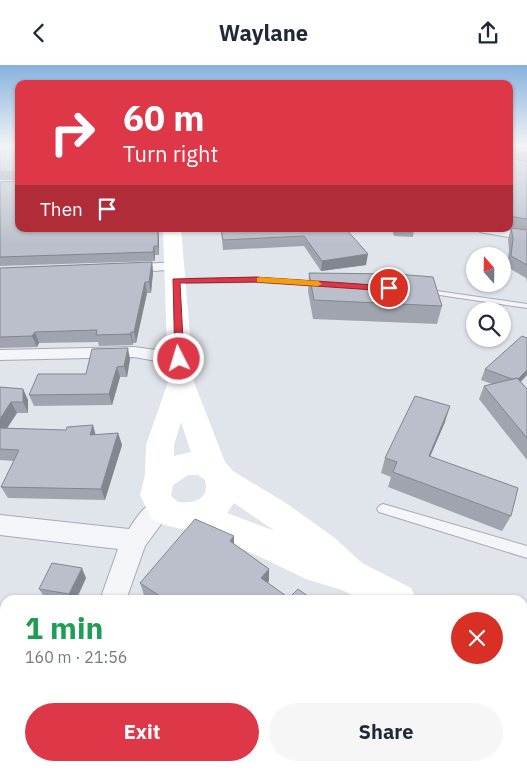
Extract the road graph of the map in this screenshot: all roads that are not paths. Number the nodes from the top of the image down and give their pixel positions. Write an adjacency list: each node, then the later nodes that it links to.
1 (172, 232): 5 (street)
2 (503, 232): 3 (street)
3 (527, 236)
4 (111, 269): 5 (street)
5 (176, 273): 6 (lane); 10 (street)
6 (332, 285)
7 (421, 290): 8 (lane)
8 (527, 306)
9 (0, 355): 10 (street)
10 (180, 371): 11 (street); 12 (street)
11 (218, 475): 12 (street); 14 (street); 18 (street)
12 (160, 493): 14 (street); 16 (street)
13 (383, 509): 17 (lane)
14 (197, 515): 18 (street)
15 (0, 525): 16 (street)
16 (134, 540): 19 (street)
17 (527, 552)
18 (349, 575): 20 (street)
19 (115, 595)
20 (388, 595)

